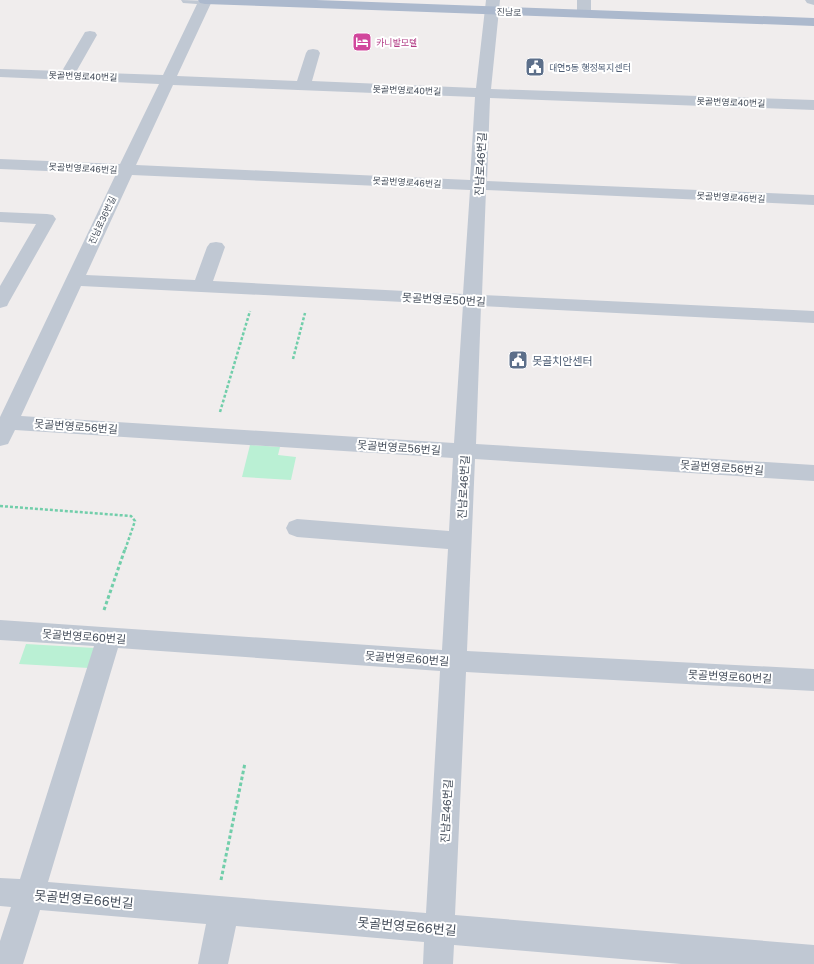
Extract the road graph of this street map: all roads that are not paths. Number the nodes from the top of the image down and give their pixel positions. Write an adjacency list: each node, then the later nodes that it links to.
1 (200, 0): 3 (main road, 진남로); 10 (street, 진남로36번길)
2 (584, 0): 4 (street)
3 (492, 6): 4 (main road, 진남로); 12 (street, 진남로46번길)
4 (584, 14): 5 (main road, 진남로)
5 (814, 22)
6 (90, 35): 9 (street)
7 (313, 53): 11 (street)
8 (0, 73): 9 (street, 못골번영로40번길)
9 (66, 76): 10 (street, 못골번영로40번길)
10 (168, 80): 11 (street, 못골번영로40번길); 15 (street, 진남로36번길)
11 (303, 86): 12 (street, 못골번영로40번길)
12 (483, 94): 13 (street, 못골번영로40번길); 16 (street, 진남로46번길)
13 (814, 105)
14 (0, 164): 15 (street, 못골번영로46번길)
15 (126, 170): 16 (street, 못골번영로46번길); 20 (street, 진남로36번길)
16 (479, 186): 17 (street, 못골번영로46번길); 22 (street, 진남로46번길)
17 (814, 200)
18 (0, 217): 23 (street)
19 (216, 247): 21 (street)
20 (74, 280): 21 (street, 못골번영로50번길); 25 (street, 진남로36번길)
21 (202, 287): 22 (street, 못골번영로50번길)
22 (472, 300): 24 (street, 못골번영로50번길); 26 (street, 진남로46번길)
23 (0, 302)
24 (814, 317)
25 (4, 431): 26 (street, 못골번영로56번길)
26 (465, 451): 27 (street, 못골번영로56번길); 29 (street, 진남로46번길)
27 (814, 473)
28 (297, 528): 29 (street)
29 (460, 541): 32 (street, 진남로46번길)
30 (0, 630): 31 (street, 못골번영로60번길)
31 (102, 637): 32 (street, 못골번영로60번길); 35 (street)
32 (453, 661): 33 (street, 못골번영로60번길); 37 (street, 진남로46번길)
33 (814, 680)
34 (0, 892): 35 (street, 못골번영로66번길)
35 (31, 894): 36 (street, 못골번영로66번길); 39 (street)
36 (220, 911): 37 (street, 못골번영로66번길); 40 (street)
37 (439, 929): 38 (street, 못골번영로66번길); 41 (street, 진남로46번길)
38 (814, 960)
39 (8, 964)
40 (213, 964)
41 (438, 964)

